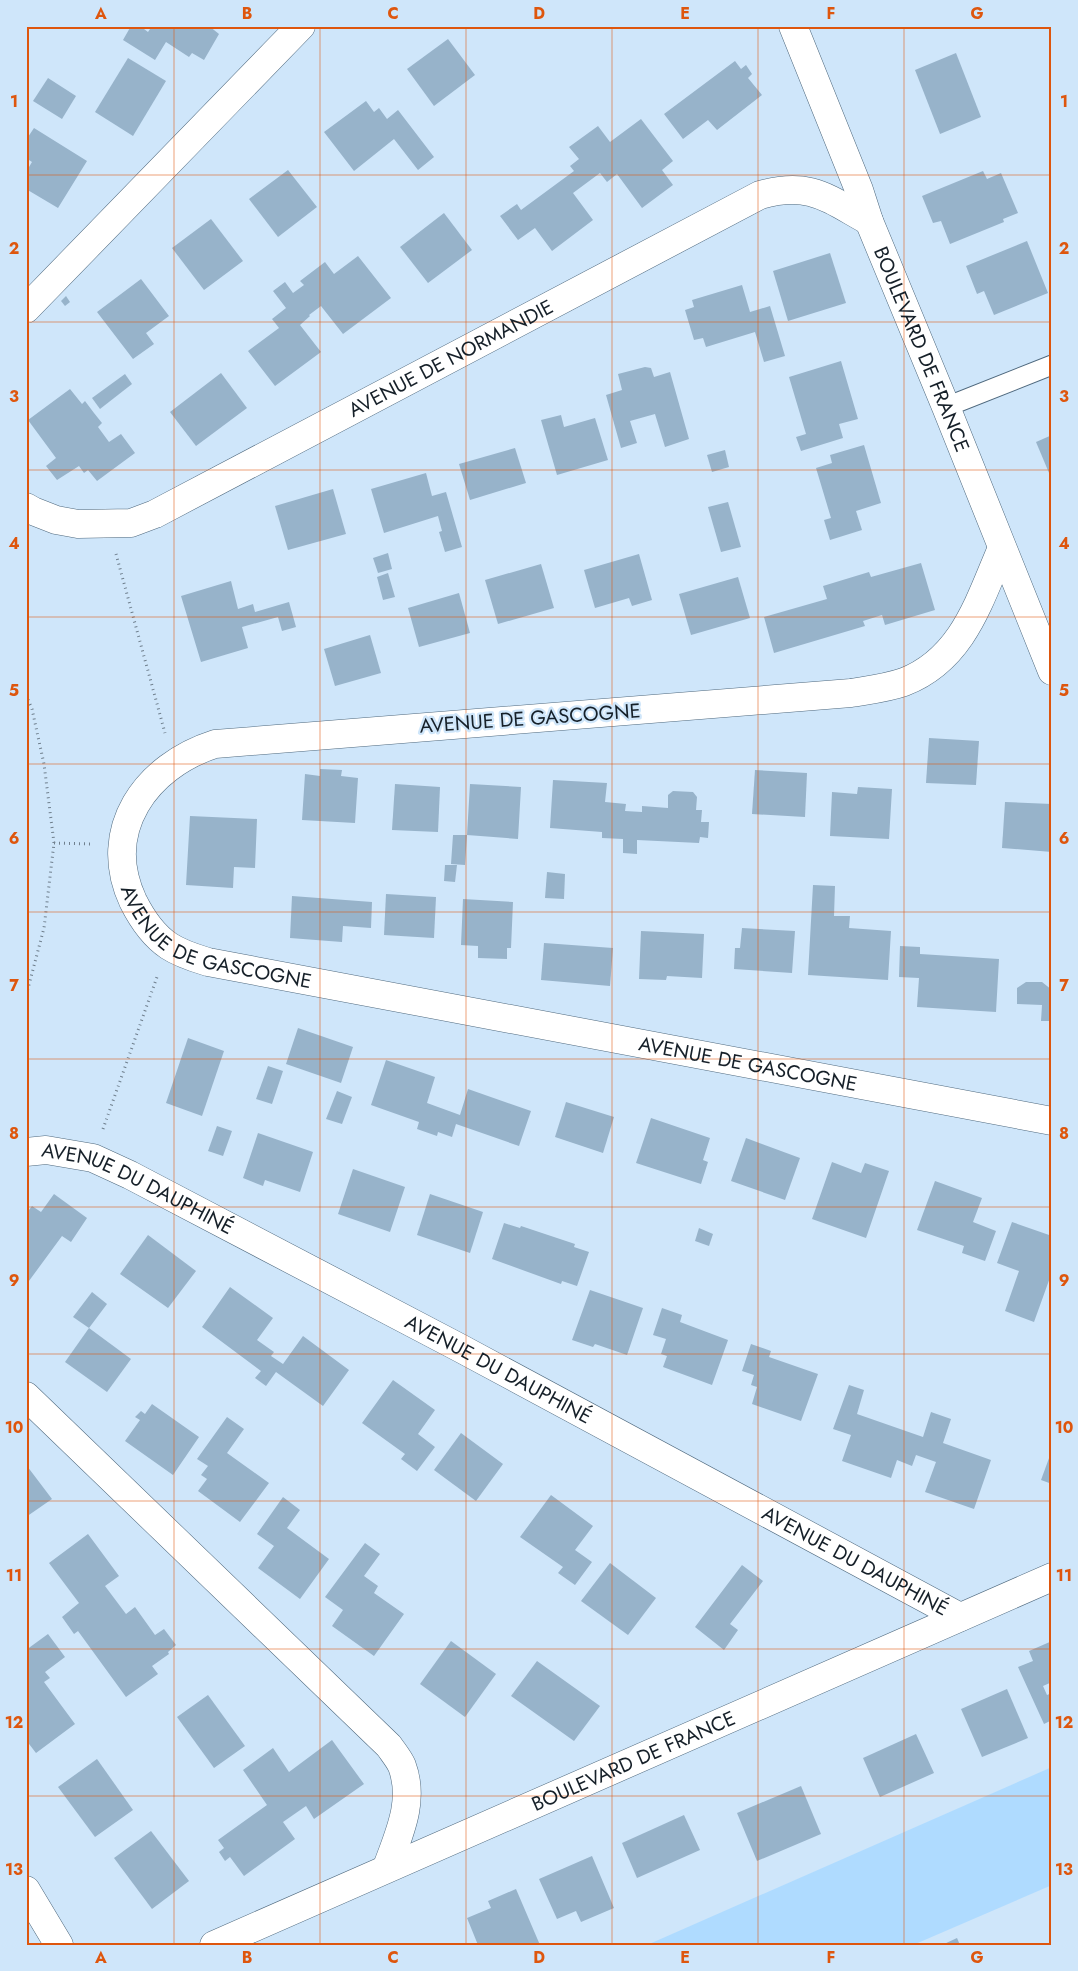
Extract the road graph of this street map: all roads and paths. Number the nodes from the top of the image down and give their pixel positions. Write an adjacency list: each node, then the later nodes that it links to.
1 (301, 26): 4 (street)
2 (793, 26): 3 (street, BOULEVARD DE FRANCE)
3 (869, 221): 6 (street, BOULEVARD DE FRANCE); 8 (street, AVENUE DE NORMANDIE)
4 (26, 309)
5 (1052, 365): 6 (lane)
6 (946, 407): 9 (street, BOULEVARD DE FRANCE)
7 (26, 507): 8 (street, AVENUE DE NORMANDIE)
8 (107, 524): 12 (path)
9 (1002, 548): 10 (street, BOULEVARD DE FRANCE); 12 (street, AVENUE DE GASCOGNE)
10 (1052, 671)
11 (26, 695): 14 (path)
12 (174, 763): 13 (street, AVENUE DE GASCOGNE)
13 (168, 946): 15 (street, AVENUE DE GASCOGNE); 17 (path)
14 (26, 996)
15 (1052, 1121)
16 (26, 1152): 17 (street, AVENUE DU DAUPHINÉ)
17 (93, 1158): 20 (street, AVENUE DU DAUPHINÉ)
18 (26, 1396): 21 (street)
19 (1052, 1577): 20 (street, BOULEVARD DE FRANCE)
20 (960, 1617): 21 (street, BOULEVARD DE FRANCE)
21 (387, 1867): 24 (street, BOULEVARD DE FRANCE)
22 (26, 1890): 23 (street)
23 (59, 1945)
24 (214, 1945)

